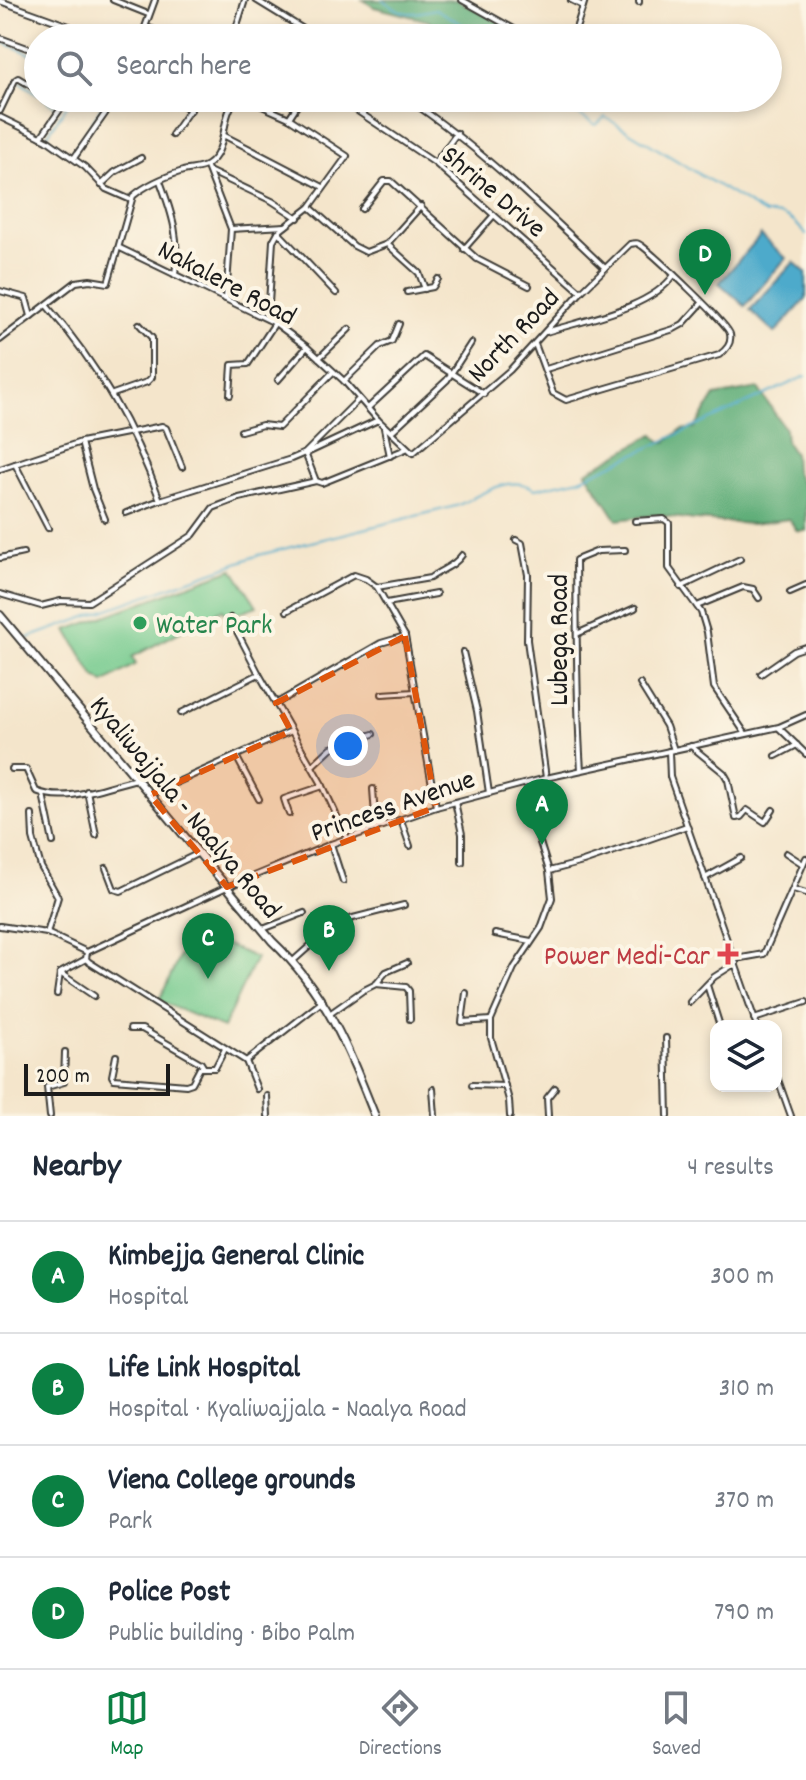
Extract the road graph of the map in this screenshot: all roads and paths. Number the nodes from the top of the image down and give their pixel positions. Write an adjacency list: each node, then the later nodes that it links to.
1 (113, 0): 9 (street)
2 (155, 0): 9 (street)
3 (245, 0): 12 (street)
4 (256, 0): 13 (street)
5 (462, 0): 14 (street)
6 (571, 0): 8 (street)
7 (0, 1): 10 (street)
8 (584, 3): 15 (street)
9 (148, 14): 11 (street)
10 (61, 24)
11 (146, 24)
12 (238, 24)
13 (295, 24)
14 (505, 24)
15 (577, 24)
16 (0, 38): 17 (street)
17 (24, 47)
18 (24, 82): 27 (street)
19 (58, 112): 32 (street)
20 (106, 112): 33 (street)
21 (189, 112): 30 (street)
22 (229, 112): 31 (street)
23 (276, 112): 28 (street)
24 (293, 112): 28 (street)
25 (359, 112): 35 (street, Shrine Drive)
26 (426, 112): 29 (street)
27 (0, 114): 32 (street)
28 (289, 118): 39 (street)
29 (457, 133): 35 (street); 52 (street)
30 (172, 135)
31 (223, 135): 36 (street); 39 (street)
32 (41, 137): 33 (street)
33 (74, 158): 38 (street)
34 (141, 158): 38 (street)
35 (435, 163): 44 (street, Shrine Drive)
36 (208, 168): 37 (street); 45 (street); 47 (street)
37 (160, 181): 40 (street); 53 (street)
38 (101, 185): 40 (street)
39 (323, 187): 42 (street)
40 (132, 200): 50 (street)
41 (421, 206): 43 (street); 49 (street); 51 (street)
42 (310, 207): 45 (street); 49 (street)
43 (362, 209)
44 (494, 215): 51 (street); 60 (street, Shrine Drive)
45 (298, 218): 46 (street)
46 (286, 226): 47 (street); 48 (street)
47 (231, 229): 62 (street)
48 (278, 232): 61 (street); 66 (street)
49 (387, 244): 57 (street)
50 (120, 248): 53 (street, Nakalere Road); 64 (street)
51 (464, 249): 56 (street)
52 (605, 268): 54 (street, North Road); 60 (street, North Road)
53 (175, 275): 62 (street, Nakalere Road)
54 (674, 275): 63 (street); 71 (street)
55 (438, 279): 57 (street)
56 (529, 286)
57 (425, 289): 59 (street)
58 (0, 291): 65 (street)
59 (407, 292)
60 (581, 292): 71 (street, North Road)
61 (336, 293)
62 (226, 299): 66 (street, Nakalere Road)
63 (702, 303): 77 (street); 77 (street)
64 (46, 306): 65 (street); 82 (street)
65 (31, 316): 72 (street)
66 (268, 319): 67 (street, Nakalere Road)
67 (275, 323): 75 (street, Nakalere Road); 84 (street)
68 (139, 324): 82 (street)
69 (399, 324): 81 (street)
70 (349, 329): 76 (street)
71 (544, 332): 74 (street, North Road)
72 (0, 340)
73 (471, 343): 79 (street)
74 (535, 344): 77 (street); 83 (street, North Road)
75 (307, 347): 76 (street, Nakalere Road); 80 (street)
76 (319, 358): 78 (street, Nakalere Road)
77 (546, 369)
78 (333, 372): 81 (street, Nakalere Road); 89 (street)
79 (453, 373): 83 (street); 86 (street); 90 (street)
80 (278, 380)
81 (344, 381): 85 (street, Nakalere Road)
82 (112, 394): 91 (street)
83 (484, 394): 93 (street, North Road)
84 (230, 395)
85 (359, 399): 86 (street, Nakalere Road); 94 (street)
86 (368, 408): 87 (street, Nakalere Road)
87 (378, 420): 88 (street, Nakalere Road); 94 (street)
88 (383, 425): 90 (street, Nakalere Road); 95 (street)
89 (241, 431)
90 (391, 432): 93 (street, Nakalere Road)
91 (132, 433): 92 (street); 97 (street); 100 (street)
92 (81, 442): 96 (street); 102 (street)
93 (406, 449): 95 (street)
94 (305, 454): 99 (street); 100 (street)
95 (390, 456): 99 (street)
96 (15, 464): 98 (street); 104 (street)
97 (182, 467)
98 (0, 469)
99 (316, 481): 115 (street)
100 (160, 500): 101 (street)
101 (126, 513)
102 (105, 519)
103 (635, 521): 113 (street)
104 (48, 528)
105 (516, 540): 149 (street)
106 (625, 550): 124 (street, Lubega Road)
107 (23, 553): 109 (street)
108 (462, 555): 112 (street)
109 (0, 558)
110 (740, 559): 113 (street)
111 (806, 585): 114 (street)
112 (377, 587): 118 (street); 121 (street)
113 (681, 587): 119 (street)
114 (790, 592)
115 (0, 594)
116 (436, 594): 118 (street)
117 (759, 598): 119 (street)
118 (387, 603): 125 (street)
119 (697, 606): 138 (street)
120 (635, 608): 124 (street)
121 (287, 611)
122 (0, 615): 150 (main road, Kyaliwajjala - Naalya Road)
123 (230, 618): 128 (street)
124 (579, 633): 148 (street, Lubega Road)
125 (405, 636): 131 (street); 133 (street)
126 (806, 647): 129 (street)
127 (463, 652): 155 (street)
128 (259, 674): 133 (street); 134 (street)
129 (761, 674)
130 (640, 684): 142 (street)
131 (415, 692): 132 (street); 160 (street)
132 (382, 694)
133 (276, 703): 137 (street)
134 (181, 713)
135 (806, 715): 136 (street, Princess Avenue)
136 (779, 727): 138 (street, Princess Avenue); 140 (street)
137 (291, 731): 144 (street); 146 (street)
138 (745, 733): 141 (street, Princess Avenue)
139 (373, 734): 146 (street)
140 (797, 745): 143 (street); 145 (street)
141 (691, 746): 142 (street, Princess Avenue); 161 (street)
142 (672, 750): 148 (street, Princess Avenue); 165 (street)
143 (806, 754)
144 (236, 756): 157 (street); 158 (street)
145 (776, 756)
146 (312, 766): 152 (street)
147 (12, 769): 156 (street)
148 (581, 770): 149 (street, Princess Avenue)
149 (546, 778): 151 (street, Princess Avenue)
150 (137, 779): 154 (street); 157 (main road, Kyaliwajjala - Naalya Road)
151 (530, 782): 155 (street, Princess Avenue); 179 (street)
152 (323, 786): 162 (street); 168 (street)
153 (373, 789): 166 (street)
154 (87, 791): 156 (street); 167 (street)
155 (489, 793): 159 (street, Princess Avenue)
156 (43, 794): 169 (street)
157 (150, 795): 172 (main road, Kyaliwajjala - Naalya Road)
158 (259, 799)
159 (455, 802): 160 (street, Princess Avenue); 176 (street)
160 (436, 807): 164 (street, Princess Avenue)
161 (773, 810)
162 (289, 814)
163 (32, 815): 189 (street)
164 (401, 820): 166 (street, Princess Avenue); 171 (street)
165 (687, 826): 179 (street); 180 (street)
166 (376, 829): 168 (street, Princess Avenue)
167 (96, 835)
168 (348, 838): 170 (street, Princess Avenue)
169 (53, 842)
170 (331, 844): 181 (street); 182 (street, Princess Avenue)
171 (410, 846)
172 (199, 853): 178 (street); 182 (main road, Kyaliwajjala - Naalya Road)
173 (786, 853): 177 (street)
174 (741, 858): 180 (street)
175 (806, 858): 177 (street)
176 (462, 862)
177 (803, 864): 183 (street)
178 (106, 868)
179 (549, 871): 193 (street)
180 (705, 878): 197 (street)
181 (343, 881)
182 (227, 887): 188 (main road, Kyaliwajjala - Naalya Road); 194 (street, Princess Avenue)
183 (792, 889): 184 (street); 197 (street)
184 (806, 893)
185 (404, 905): 191 (street)
186 (304, 913): 188 (street)
187 (0, 926): 189 (street)
188 (263, 929): 196 (main road, Kyaliwajjala - Naalya Road)
189 (47, 933): 194 (street)
190 (495, 934): 193 (street)
191 (321, 937): 192 (street); 196 (street)
192 (350, 937)
193 (531, 941): 211 (street)
194 (87, 952): 195 (street)
195 (86, 959): 199 (street); 215 (street)
196 (293, 961): 205 (main road, Kyaliwajjala - Naalya Road)
197 (735, 961): 201 (street); 210 (street)
198 (407, 963): 200 (street)
199 (60, 973): 203 (street); 204 (street)
200 (376, 984): 208 (street); 209 (street)
201 (707, 985): 206 (street); 212 (street)
202 (466, 993): 211 (street)
203 (57, 994)
204 (94, 996)
205 (323, 1001): 208 (main road, Kyaliwajjala - Naalya Road); 218 (street)
206 (690, 1002)
207 (806, 1002): 210 (street)
208 (331, 1013): 229 (main road, Kyaliwajjala - Naalya Road)
209 (410, 1019)
210 (754, 1019)
211 (491, 1020): 221 (street)
212 (718, 1020)
213 (130, 1029): 219 (street)
214 (666, 1038): 233 (street)
215 (225, 1049): 218 (street); 219 (street)
216 (65, 1052): 227 (street)
217 (116, 1056): 219 (street)
218 (246, 1061): 223 (street)
219 (204, 1068)
220 (472, 1085): 221 (street)
221 (505, 1086): 231 (street)
222 (555, 1088): 232 (street)
223 (257, 1089)
224 (433, 1089): 230 (street)
225 (782, 1092): 234 (street)
226 (267, 1096): 228 (street)
227 (50, 1116)
228 (268, 1116)
229 (375, 1116)
230 (435, 1116)
231 (510, 1116)
232 (548, 1116)
233 (668, 1116)
234 (791, 1116)

